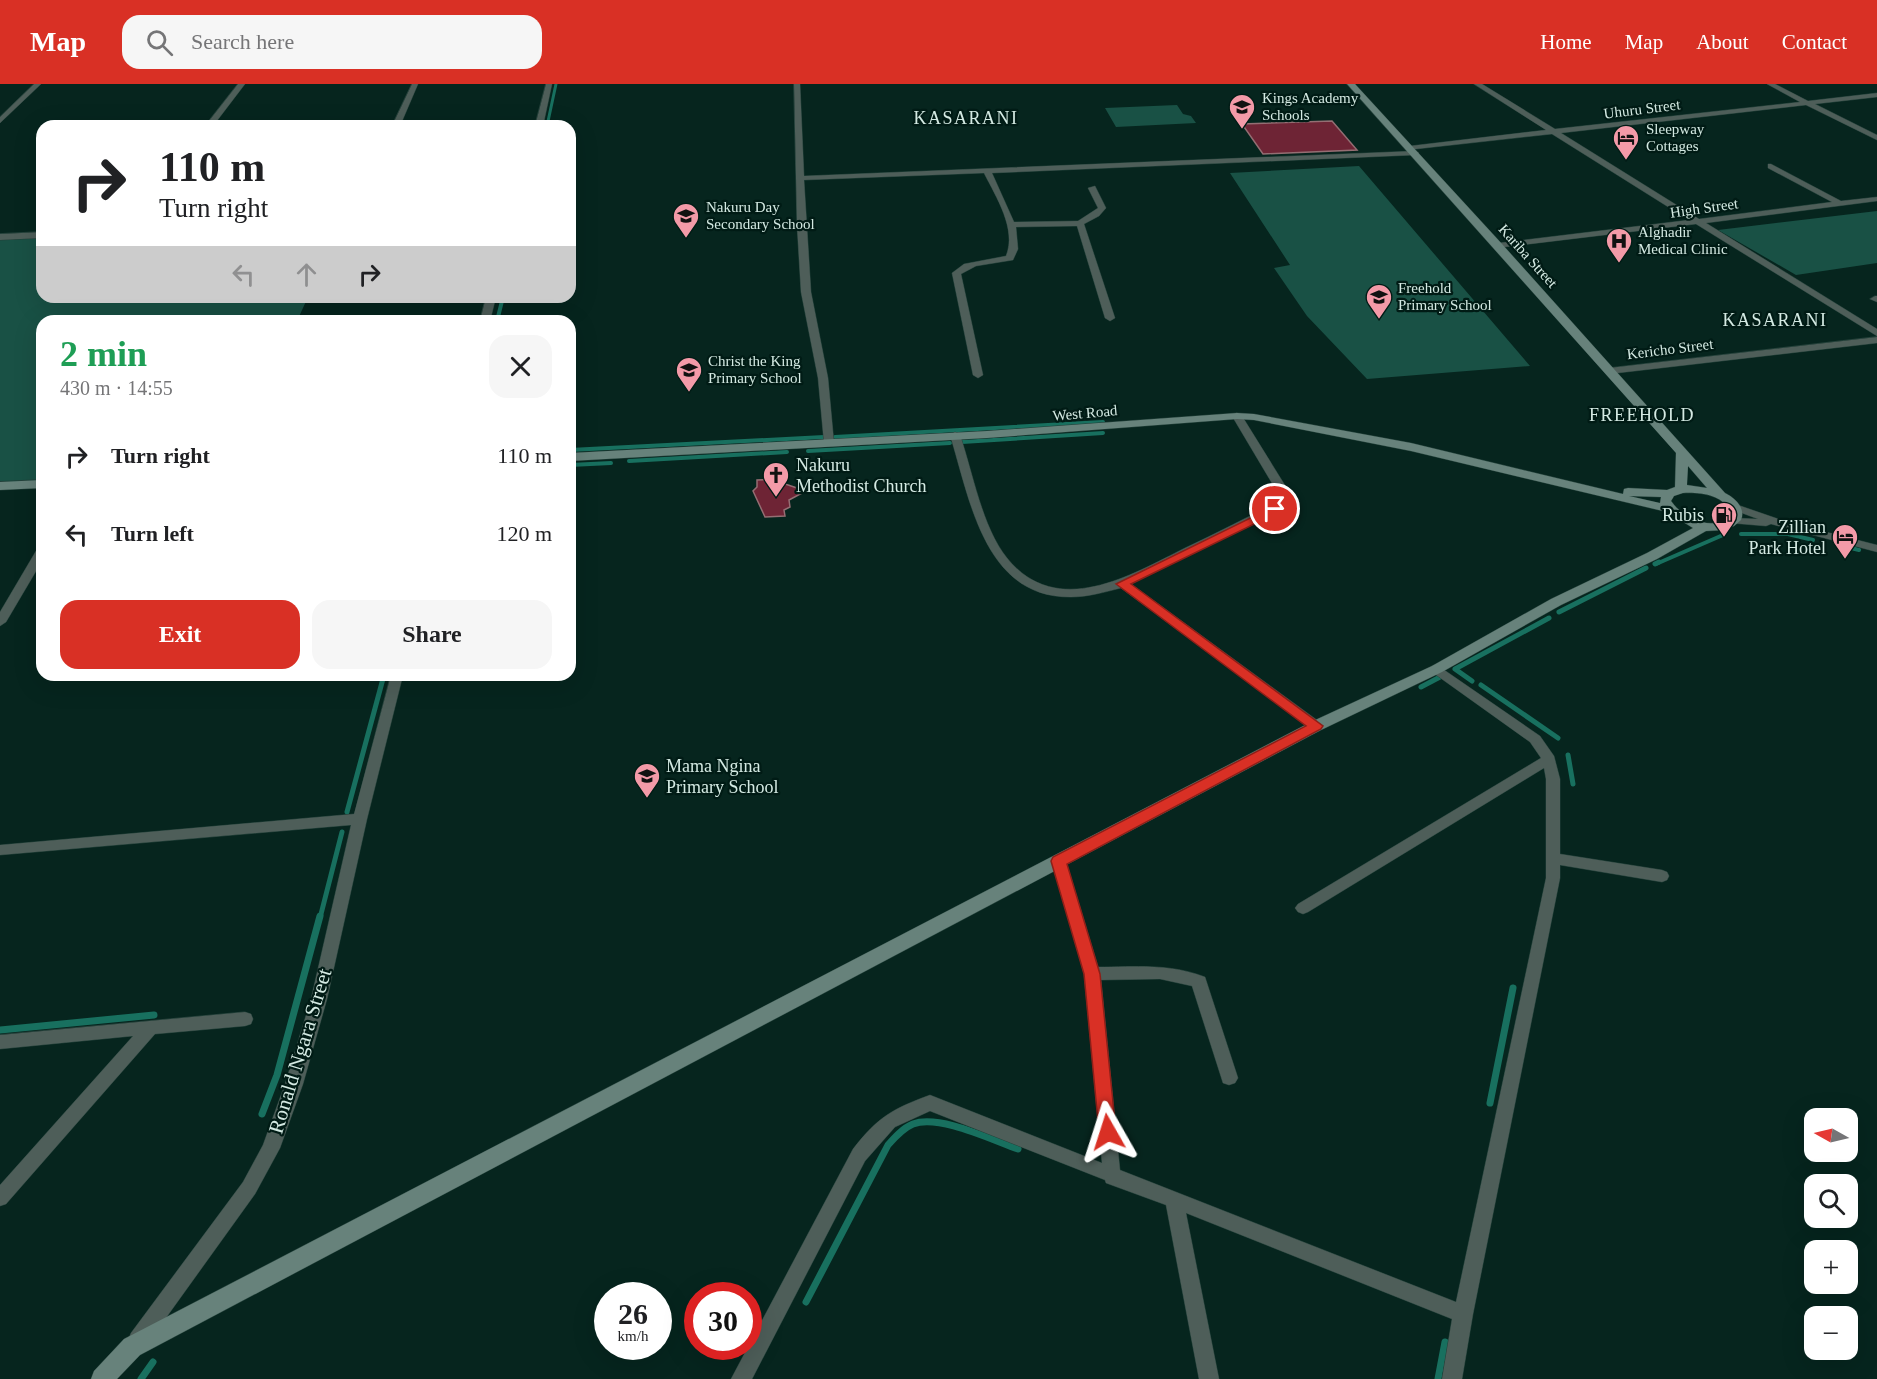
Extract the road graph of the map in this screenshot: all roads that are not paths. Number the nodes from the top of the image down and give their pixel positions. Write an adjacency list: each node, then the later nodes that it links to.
1 (38, 84): 14 (street)
2 (242, 84): 11 (street)
3 (415, 84): 12 (street)
4 (549, 84): 13 (street)
5 (797, 84): 20 (street)
6 (1351, 84): 17 (street, Kariba Street)
7 (1478, 84): 15 (street)
8 (1770, 84): 10 (street)
9 (1877, 95): 10 (street, Uhuru Street)
10 (1810, 104): 15 (street, Uhuru Street); 16 (street)
11 (214, 120)
12 (399, 120)
13 (540, 120)
14 (0, 121)
15 (1555, 132): 17 (street, Uhuru Street); 24 (street)
16 (1877, 138)
17 (1413, 150): 19 (street, Uhuru Street); 29 (street, Kariba Street)
18 (1771, 166): 23 (street)
19 (987, 171): 20 (street, Uhuru Street); 26 (street)
20 (801, 178): 37 (street)
21 (1092, 188): 25 (street)
22 (1877, 198): 23 (street, High Street)
23 (1839, 203): 24 (street, High Street)
24 (1701, 222): 29 (street, High Street); 31 (street)
25 (1080, 223): 26 (street); 30 (street)
26 (1012, 225): 34 (street)
27 (36, 235): 28 (street)
28 (0, 237)
29 (1499, 246): 33 (street, Kariba Street)
30 (1110, 318)
31 (1877, 333)
32 (1877, 340): 33 (street, Kericho Street)
33 (1609, 371): 38 (street, Kariba Street)
34 (978, 375)
35 (1237, 416): 36 (street, West Road); 42 (street, West Road); 53 (street)
36 (956, 435): 37 (street, West Road); 53 (street)
37 (829, 443): 39 (street, West Road)
38 (1682, 450): 43 (street); 44 (street, Kariba Street)
39 (576, 457)
40 (36, 484): 41 (street)
41 (0, 486)
42 (1595, 490): 43 (street, West Road); 46 (street, West Road)
43 (1675, 491): 44 (street, West Road); 46 (street)
44 (1721, 496): 45 (street)
45 (1735, 507): 47 (street); 48 (street)
46 (1674, 513): 49 (street, West Road); 50 (street)
47 (1734, 521): 48 (street); 49 (street)
48 (1783, 524): 51 (street)
49 (1706, 526): 50 (street)
50 (1671, 544): 55 (street)
51 (1877, 551)
52 (36, 561): 54 (street)
53 (1122, 584): 57 (street)
54 (0, 622)
55 (1437, 669): 57 (street); 58 (street)
56 (395, 681): 59 (street, Ronald Ngara Street)
57 (1316, 726): 62 (street)
58 (1549, 759): 61 (street); 64 (street)
59 (360, 819): 60 (street); 74 (street, Ronald Ngara Street)
60 (0, 850)
61 (1554, 858): 63 (street); 73 (street)
62 (1059, 861): 65 (street); 74 (street)
63 (1662, 876)
64 (1303, 908)
65 (1092, 974): 69 (street); 70 (street)
66 (245, 1019): 67 (street)
67 (150, 1029): 68 (street); 71 (street)
68 (0, 1042)
69 (1229, 1078)
70 (1112, 1177): 72 (street); 76 (street)
71 (0, 1198)
72 (1174, 1200): 73 (street); 77 (street)
73 (1463, 1314): 78 (street)
74 (132, 1347): 75 (street, Ronald Ngara Street)
75 (102, 1379)
76 (741, 1379)
77 (1209, 1379)
78 (1452, 1379)

